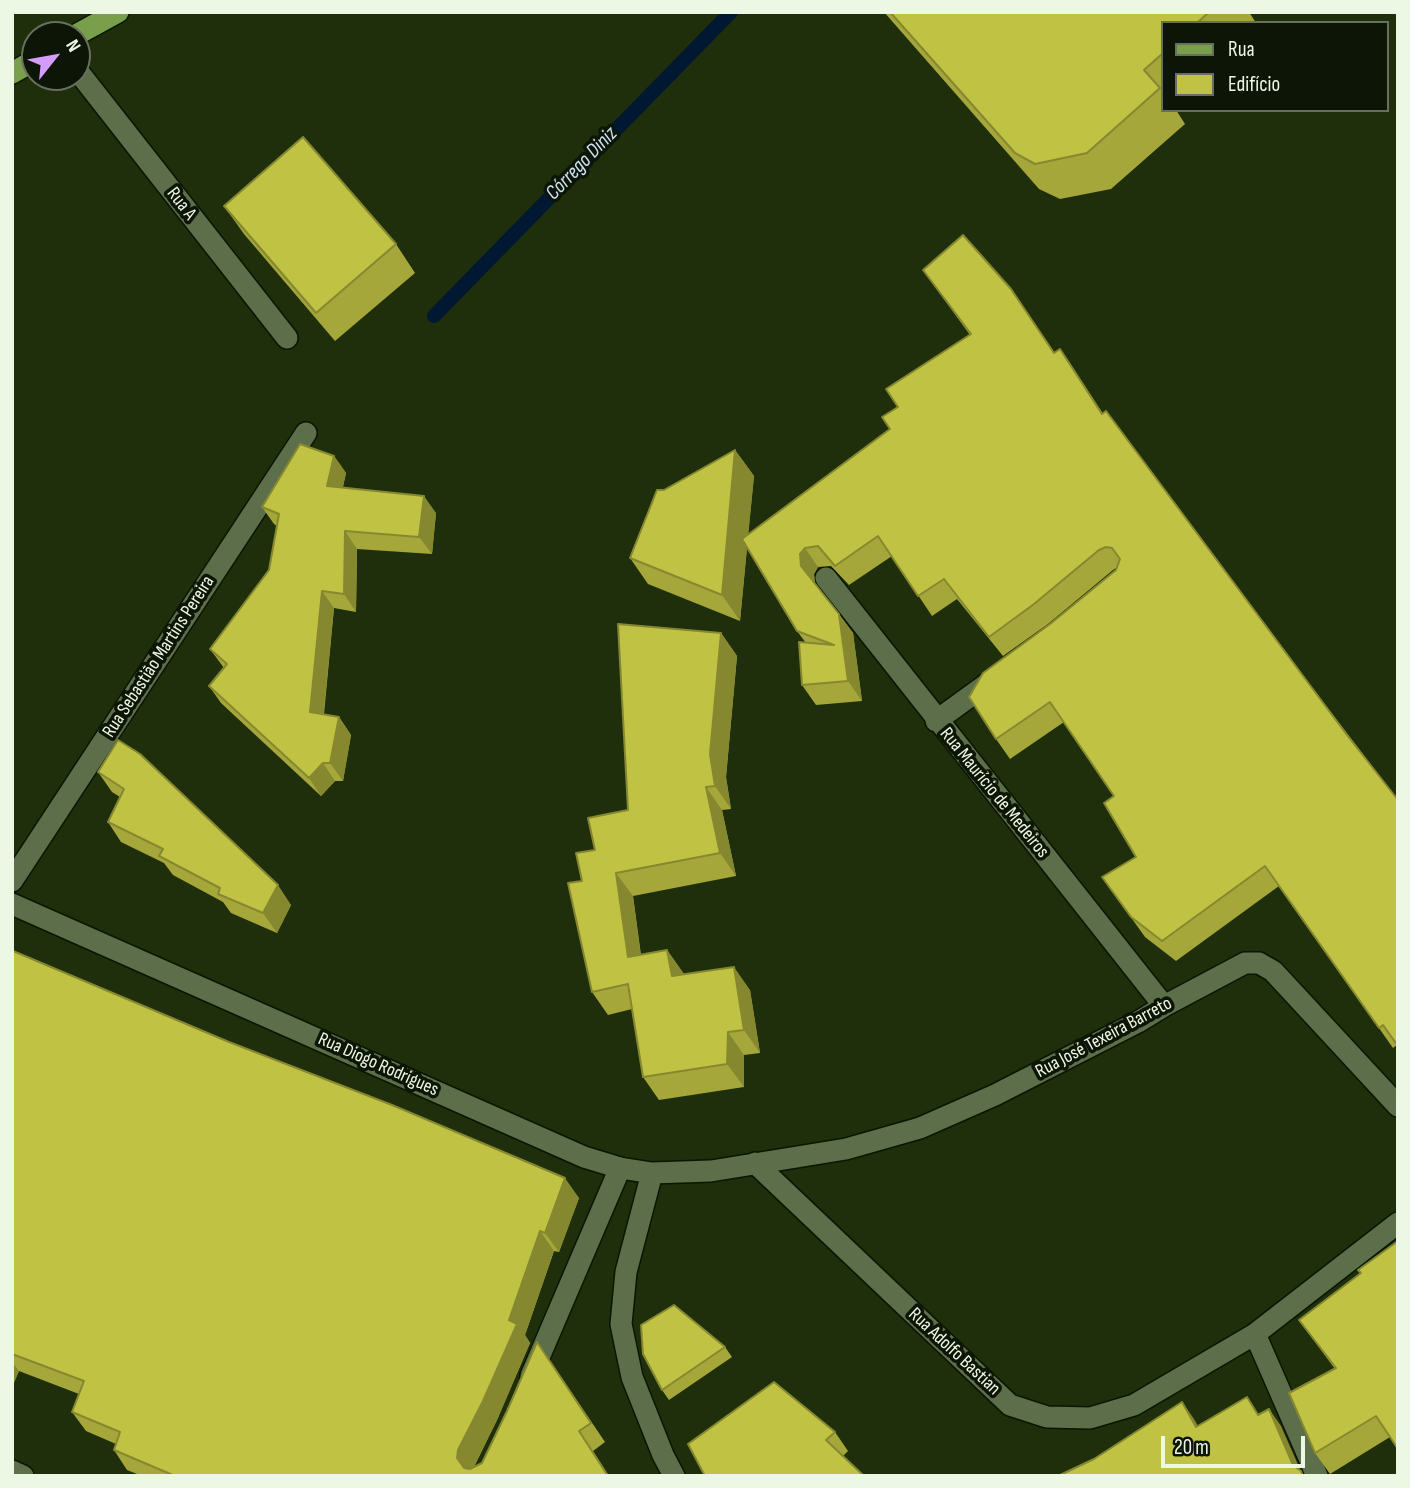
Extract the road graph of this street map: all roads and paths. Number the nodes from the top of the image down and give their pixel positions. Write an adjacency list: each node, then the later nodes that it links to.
1 (118, 12): 2 (main road)
2 (91, 27)
3 (91, 88): 4 (street, Rua A)
4 (287, 338)
5 (306, 433): 9 (street, Rua Sebastião Martins Pereira)
6 (826, 578): 8 (street, Rua Maurício de Medeiros)
7 (1012, 665): 8 (street)
8 (936, 721): 11 (street, Rua Maurício de Medeiros)
9 (12, 881)
10 (12, 904): 14 (street, Rua Diogo Rodrigues)
11 (1164, 1006): 12 (street, Rua José Texeira Barreto); 13 (street, Rua José Texeira Barreto)
12 (1398, 1106)
13 (755, 1163): 15 (street, Rua Diogo Rodrigues); 17 (street, Rua Adolfo Bastian)
14 (620, 1168): 15 (street, Rua Diogo Rodrigues); 18 (street)
15 (652, 1173): 21 (street)
16 (1398, 1223): 17 (street, Rua Adolfo Bastian)
17 (1255, 1334): 22 (street)
18 (525, 1389)
19 (12, 1471): 20 (street)
20 (23, 1476)
21 (674, 1476)
22 (1317, 1476)

